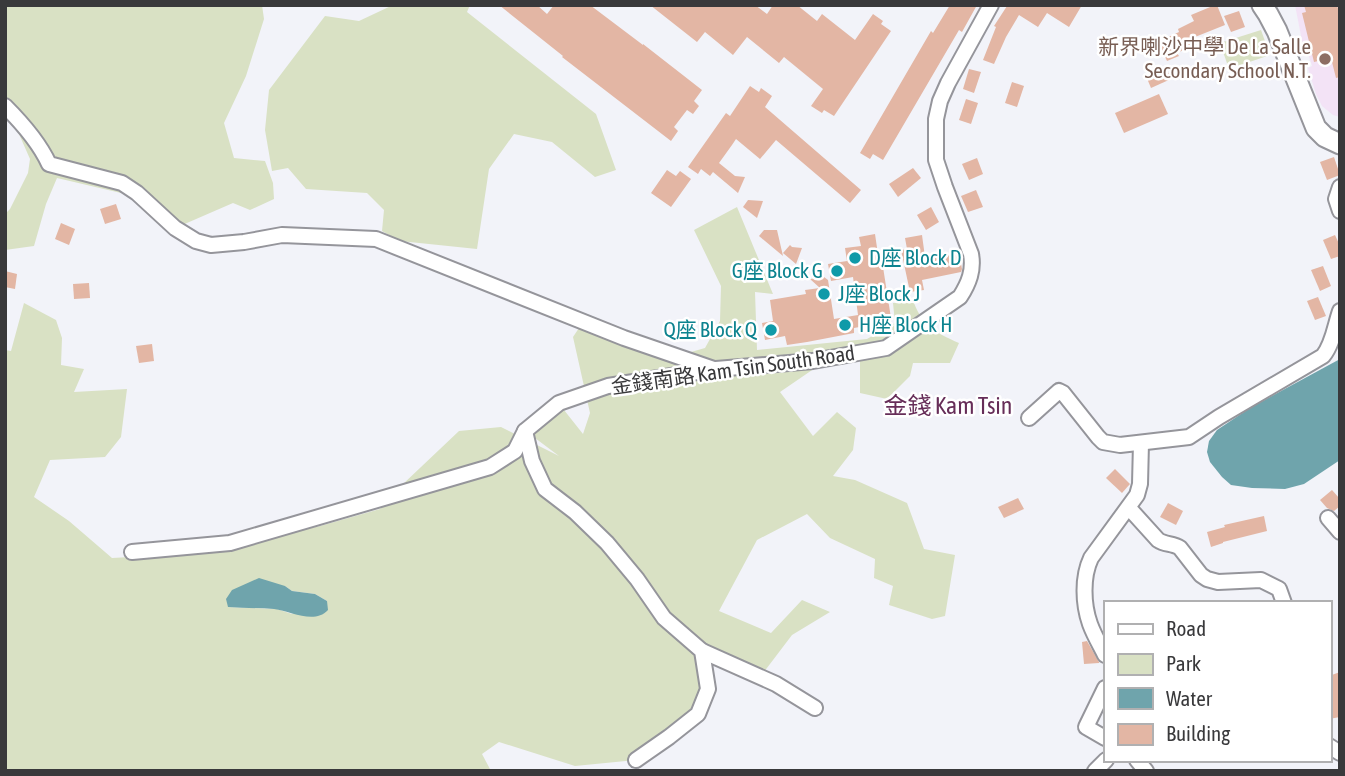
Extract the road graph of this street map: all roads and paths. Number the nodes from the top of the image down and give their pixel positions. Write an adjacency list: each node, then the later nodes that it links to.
1 (991, 5): 8 (street, 金錢南路 Kam Tsin South Road)
2 (1262, 5): 4 (street)
3 (5, 106): 8 (street)
4 (1340, 144)
5 (1340, 187): 6 (street)
6 (1340, 211)
7 (1340, 310): 11 (street)
8 (716, 369): 10 (street, 金錢南路 Kam Tsin South Road)
9 (1030, 418): 11 (street)
10 (525, 431): 15 (street, 金錢南路 Kam Tsin South Road); 17 (street)
11 (1140, 443): 12 (street)
12 (1129, 508): 16 (street); 18 (street)
13 (1328, 518): 14 (street)
14 (1340, 531)
15 (132, 552)
16 (1283, 601)
17 (702, 651): 20 (street); 22 (street)
18 (1104, 652)
19 (1104, 690): 21 (street)
20 (816, 708)
21 (1104, 737)
22 (636, 760)

